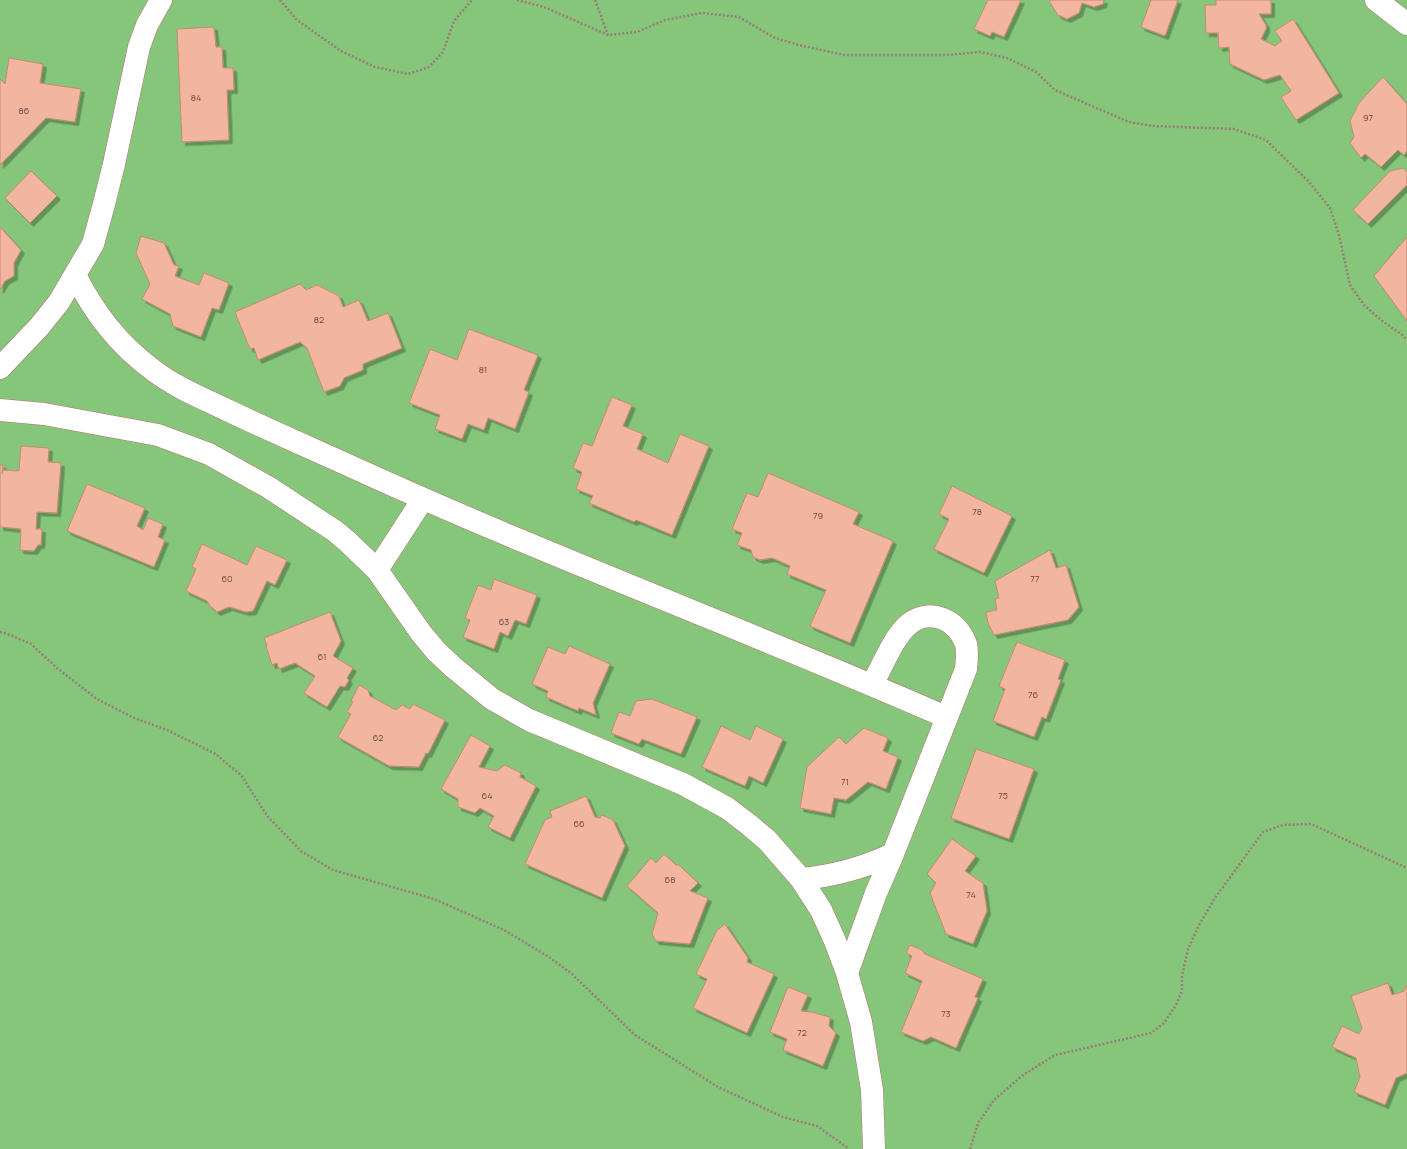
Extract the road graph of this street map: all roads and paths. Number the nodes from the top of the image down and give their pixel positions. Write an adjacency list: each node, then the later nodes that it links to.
1 (161, 0): 9 (street)
2 (280, 0): 3 (path)
3 (472, 0)
4 (517, 0): 8 (path)
5 (595, 0): 8 (path)
6 (1376, 0): 7 (street)
7 (1407, 24)
8 (608, 35): 10 (path)
9 (75, 275): 11 (street); 13 (street)
10 (1407, 340)
11 (0, 368)
12 (0, 410): 14 (street)
13 (423, 499): 14 (street); 16 (street)
14 (377, 570): 20 (street)
15 (0, 632): 22 (path)
16 (872, 684): 17 (street); 17 (street)
17 (946, 717): 18 (street)
18 (893, 854): 20 (street); 21 (street)
19 (1407, 868): 24 (path)
20 (801, 879): 21 (street)
21 (847, 973): 23 (street)
22 (850, 1149)
23 (874, 1149)
24 (970, 1149)

